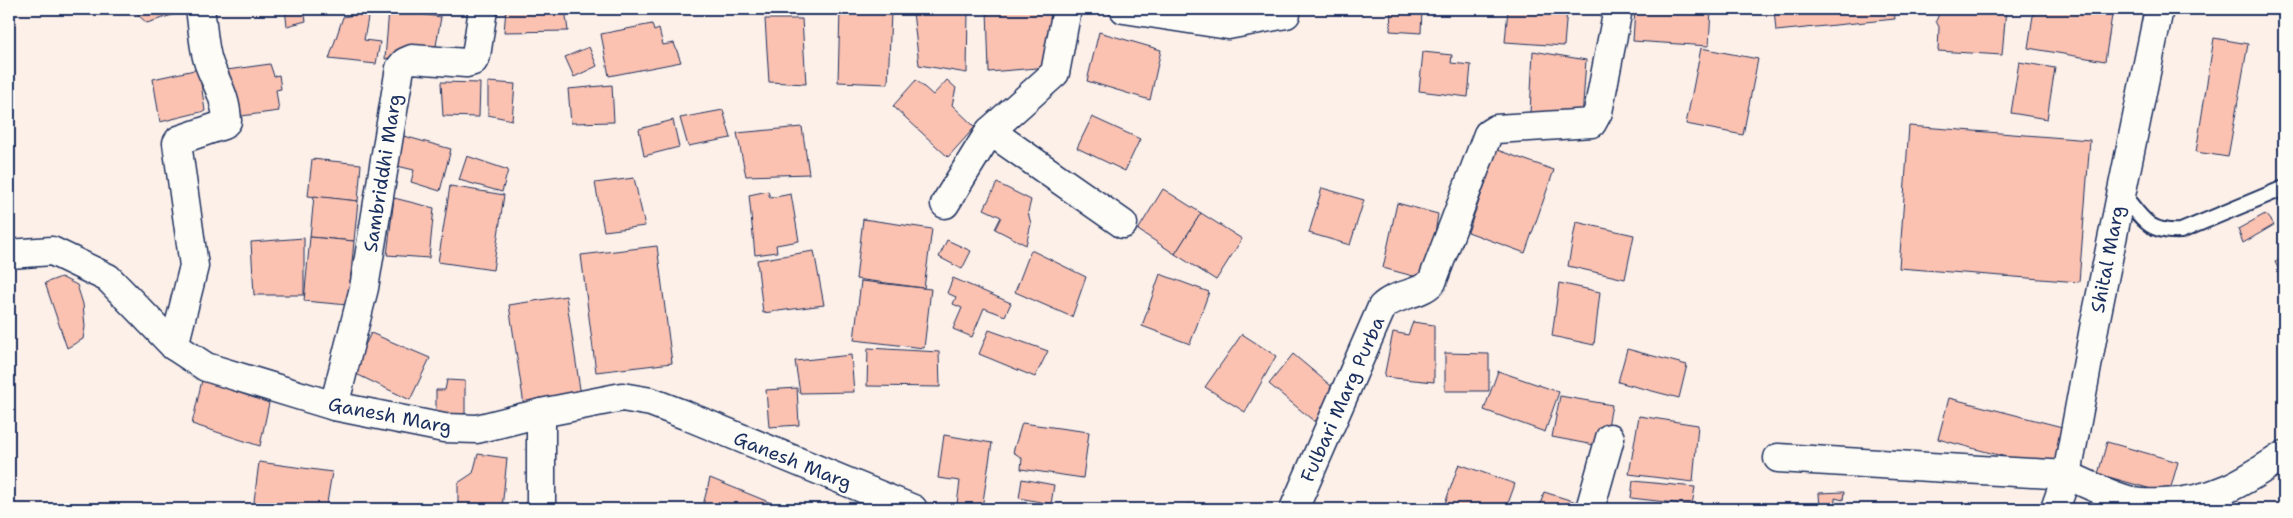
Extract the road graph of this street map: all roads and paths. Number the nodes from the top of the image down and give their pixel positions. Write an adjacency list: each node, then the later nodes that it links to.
1 (200, 9): 14 (street)
2 (483, 9): 15 (street, Sambriddhi Marg)
3 (1067, 9): 8 (street)
4 (1124, 9): 7 (street)
5 (1618, 9): 23 (street, Fulbari Marg Purba)
6 (2159, 9): 10 (street, Shital Marg)
7 (1286, 14)
8 (990, 131): 11 (street); 12 (street)
9 (2284, 188): 10 (lane)
10 (2121, 192): 20 (street, Shital Marg)
11 (945, 204)
12 (1123, 224)
13 (9, 254): 14 (street, Ganesh Marg)
14 (174, 346): 15 (street, Ganesh Marg)
15 (334, 406): 16 (street, Ganesh Marg)
16 (541, 413): 21 (street); 22 (street, Ganesh Marg)
17 (1610, 438): 24 (street)
18 (2284, 455): 20 (street)
19 (1778, 458): 20 (street)
20 (2067, 475): 25 (street, Shital Marg)
21 (541, 509)
22 (913, 509)
23 (1294, 509)
24 (1590, 509)
25 (2055, 509)

